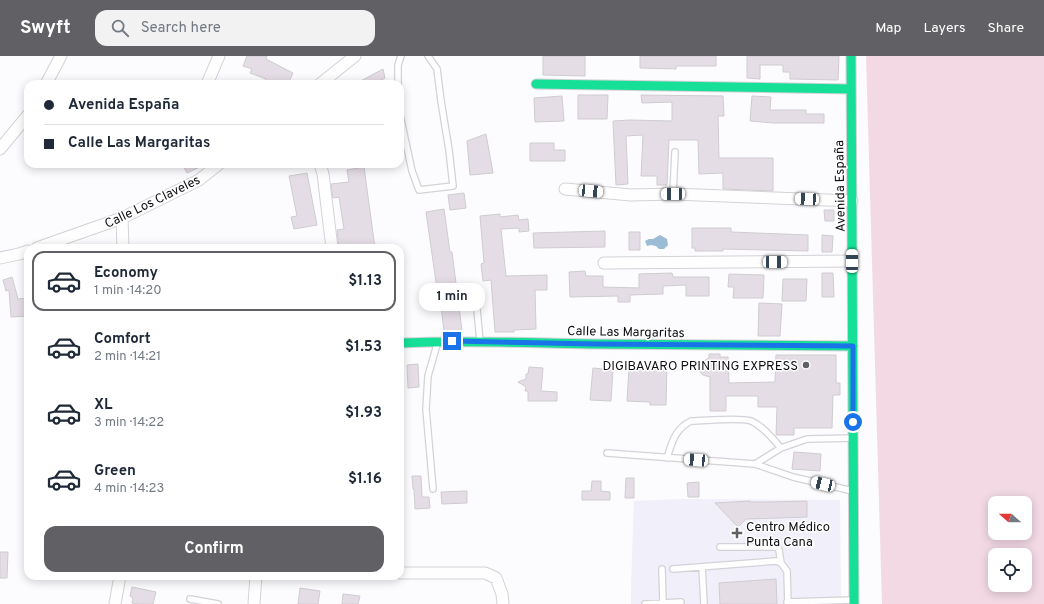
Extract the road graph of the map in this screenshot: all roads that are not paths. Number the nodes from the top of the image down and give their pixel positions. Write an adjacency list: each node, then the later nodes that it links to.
1 (61, 56): 7 (street)
2 (219, 56): 8 (street)
3 (355, 56): 9 (street)
4 (401, 56): 10 (lane)
5 (428, 56): 14 (lane)
6 (851, 56): 12 (street, Avenida España)
7 (48, 80)
8 (209, 80)
9 (325, 80)
10 (398, 80)
11 (536, 84): 12 (street)
12 (851, 89): 21 (street, Avenida España)
13 (24, 120): 15 (street)
14 (404, 133)
15 (0, 149)
16 (675, 152): 20 (lane)
17 (214, 168): 22 (street, Calle Los Claveles)
18 (321, 168): 25 (street)
19 (565, 189): 20 (street)
20 (673, 194): 21 (street)
21 (852, 201): 28 (street, Avenida España)
22 (122, 218): 23 (street, Calle Los Claveles); 24 (street)
23 (48, 244)
24 (123, 244)
25 (332, 244)
26 (24, 252): 27 (street)
27 (0, 258)
28 (852, 261): 29 (street); 34 (street, Avenida España)
29 (604, 263)
30 (475, 290): 32 (lane)
31 (438, 341): 32 (street, Calle Las Margaritas); 33 (street, Calle Las Margaritas); 40 (lane)
32 (480, 341): 34 (street, Calle Las Margaritas)
33 (404, 343)
34 (853, 346): 35 (street, Avenida España)
35 (853, 438): 36 (lane); 41 (street, Avenida España)
36 (782, 448): 38 (lane); 39 (lane)
37 (607, 453): 38 (lane)
38 (667, 458): 39 (lane)
39 (755, 464): 41 (lane)
40 (433, 489)
41 (853, 491): 52 (street, Avenida España)
42 (720, 547): 43 (lane)
43 (781, 563): 44 (lane); 54 (lane)
44 (702, 567): 46 (lane); 60 (lane)
45 (662, 569): 53 (lane)
46 (673, 569)
47 (404, 573): 58 (street)
48 (119, 580): 55 (street)
49 (256, 580): 57 (street)
50 (190, 599): 56 (lane)
51 (681, 602): 53 (lane)
52 (854, 602): 54 (lane)
53 (663, 603): 59 (lane)
54 (788, 603)
55 (115, 604)
56 (218, 604)
57 (254, 604)
58 (503, 604)
59 (645, 604)
60 (704, 604)

